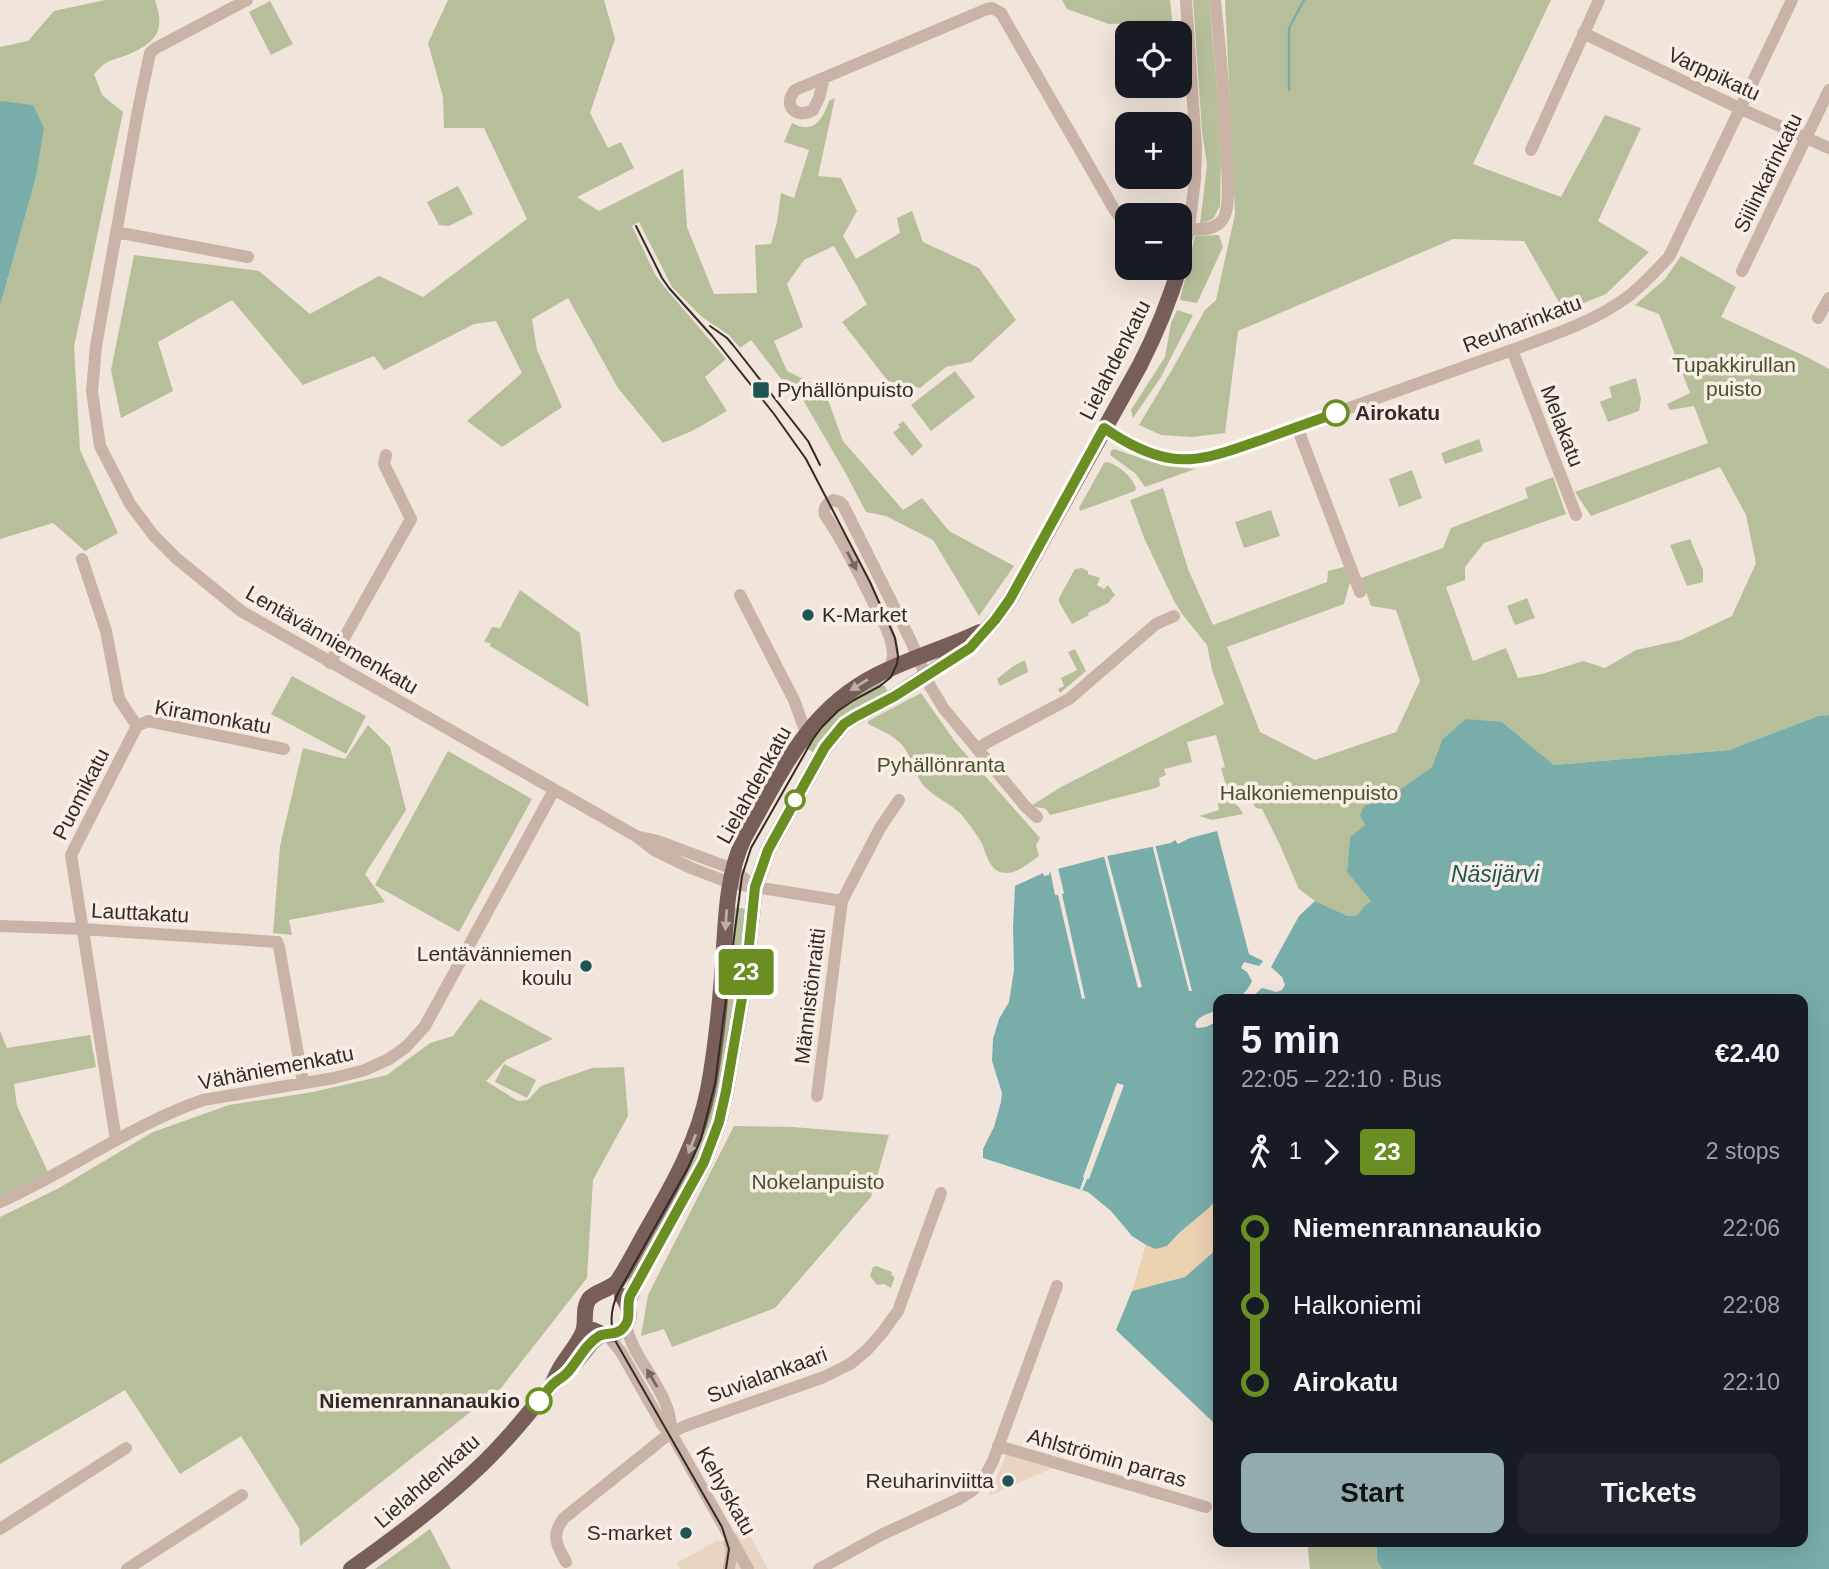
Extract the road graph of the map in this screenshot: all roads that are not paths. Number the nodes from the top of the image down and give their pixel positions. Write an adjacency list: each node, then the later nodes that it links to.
1 (247, 0): 16 (street, Lentävänniemenkatu)
2 (1186, 0): 13 (street, Lielahdenkatu)
3 (1215, 0): 15 (street)
4 (1599, 0): 6 (street)
5 (1793, 0): 9 (street, Reuharinkatu)
6 (1583, 33): 9 (street, Varppikatu); 12 (street)
7 (824, 78): 14 (street)
8 (1829, 90): 10 (street, Siilinkarinkatu)
9 (1741, 109): 10 (street, Varppikatu); 22 (street, Reuharinkatu)
10 (1807, 139): 11 (street, Varppikatu); 18 (street, Siilinkarinkatu)
11 (1829, 148)
12 (1531, 150)
13 (1192, 204)
14 (1115, 210)
15 (1192, 229)
16 (116, 232): 17 (street); 33 (street, Lentävänniemenkatu)
17 (248, 257)
18 (1742, 271)
19 (1175, 280): 24 (main road, Lielahdenkatu)
20 (1829, 298): 21 (street)
21 (1818, 318)
22 (1513, 351): 23 (street, Reuharinkatu); 26 (street, Melakatu)
23 (1297, 427): 24 (street, Reuharinkatu); 28 (street)
24 (1104, 428): 31 (main road, Lielahdenkatu)
25 (386, 455): 33 (street)
26 (1576, 515)
27 (82, 559): 36 (street)
28 (1360, 592)
29 (740, 595): 37 (street)
30 (1174, 616): 39 (street)
31 (989, 628): 32 (main road, Lielahdenkatu); 35 (main road, Lielahdenkatu)
32 (918, 658): 34 (main road, Lielahdenkatu); 34 (street, one-way to 34); 35 (street)
33 (330, 663): 40 (street, Lentävänniemenkatu)
34 (888, 670): 37 (main road, Lielahdenkatu, one-way to 37)
35 (926, 676): 39 (street); 44 (main road, Lielahdenkatu)
36 (136, 726): 38 (street, Kiramonkatu); 47 (street, Puomikatu)
37 (806, 733): 43 (main road, Lielahdenkatu)
38 (284, 749)
39 (977, 749): 42 (street)
40 (554, 790): 43 (street, Lentävänniemenkatu); 48 (street, Vähäniemenkatu)
41 (899, 800): 45 (street)
42 (1037, 817)
43 (731, 876): 44 (street, Lentävänniemenkatu); 54 (main road, Lielahdenkatu, one-way to 54)
44 (755, 887): 45 (street); 55 (main road, Lielahdenkatu)
45 (842, 901): 49 (street, Männistönraitti)
46 (0, 926): 47 (street, Lauttakatu)
47 (82, 929): 48 (street, Lauttakatu); 50 (street, Puomikatu)
48 (303, 1082): 50 (street, Vähäniemenkatu)
49 (817, 1096)
50 (116, 1140): 52 (street, Vähäniemenkatu)
51 (941, 1194): 60 (street, Suvialankaari)
52 (0, 1202)
53 (1057, 1286): 61 (street)
54 (604, 1291): 55 (main road); 56 (main road)
55 (627, 1304): 57 (main road)
56 (585, 1319): 58 (main road); 59 (main road, Lielahdenkatu)
57 (626, 1324): 58 (main road); 60 (street, Kehyskatu, one-way to 57)
58 (604, 1335): 59 (main road, Lielahdenkatu); 60 (street, Kehyskatu)
59 (552, 1385): 69 (main road, Lielahdenkatu)
60 (671, 1433): 66 (street, Kehyskatu); 67 (street, Suvialankaari)
61 (998, 1446): 64 (street, Ahlströmin parras); 72 (street)
62 (126, 1448): 65 (street)
63 (242, 1495): 68 (street)
64 (1206, 1507)
65 (0, 1529)
66 (729, 1535): 70 (street); 71 (street, Kehyskatu)
67 (566, 1563)
68 (127, 1569)
69 (351, 1569)
70 (729, 1569)
71 (748, 1569)
72 (819, 1569)

